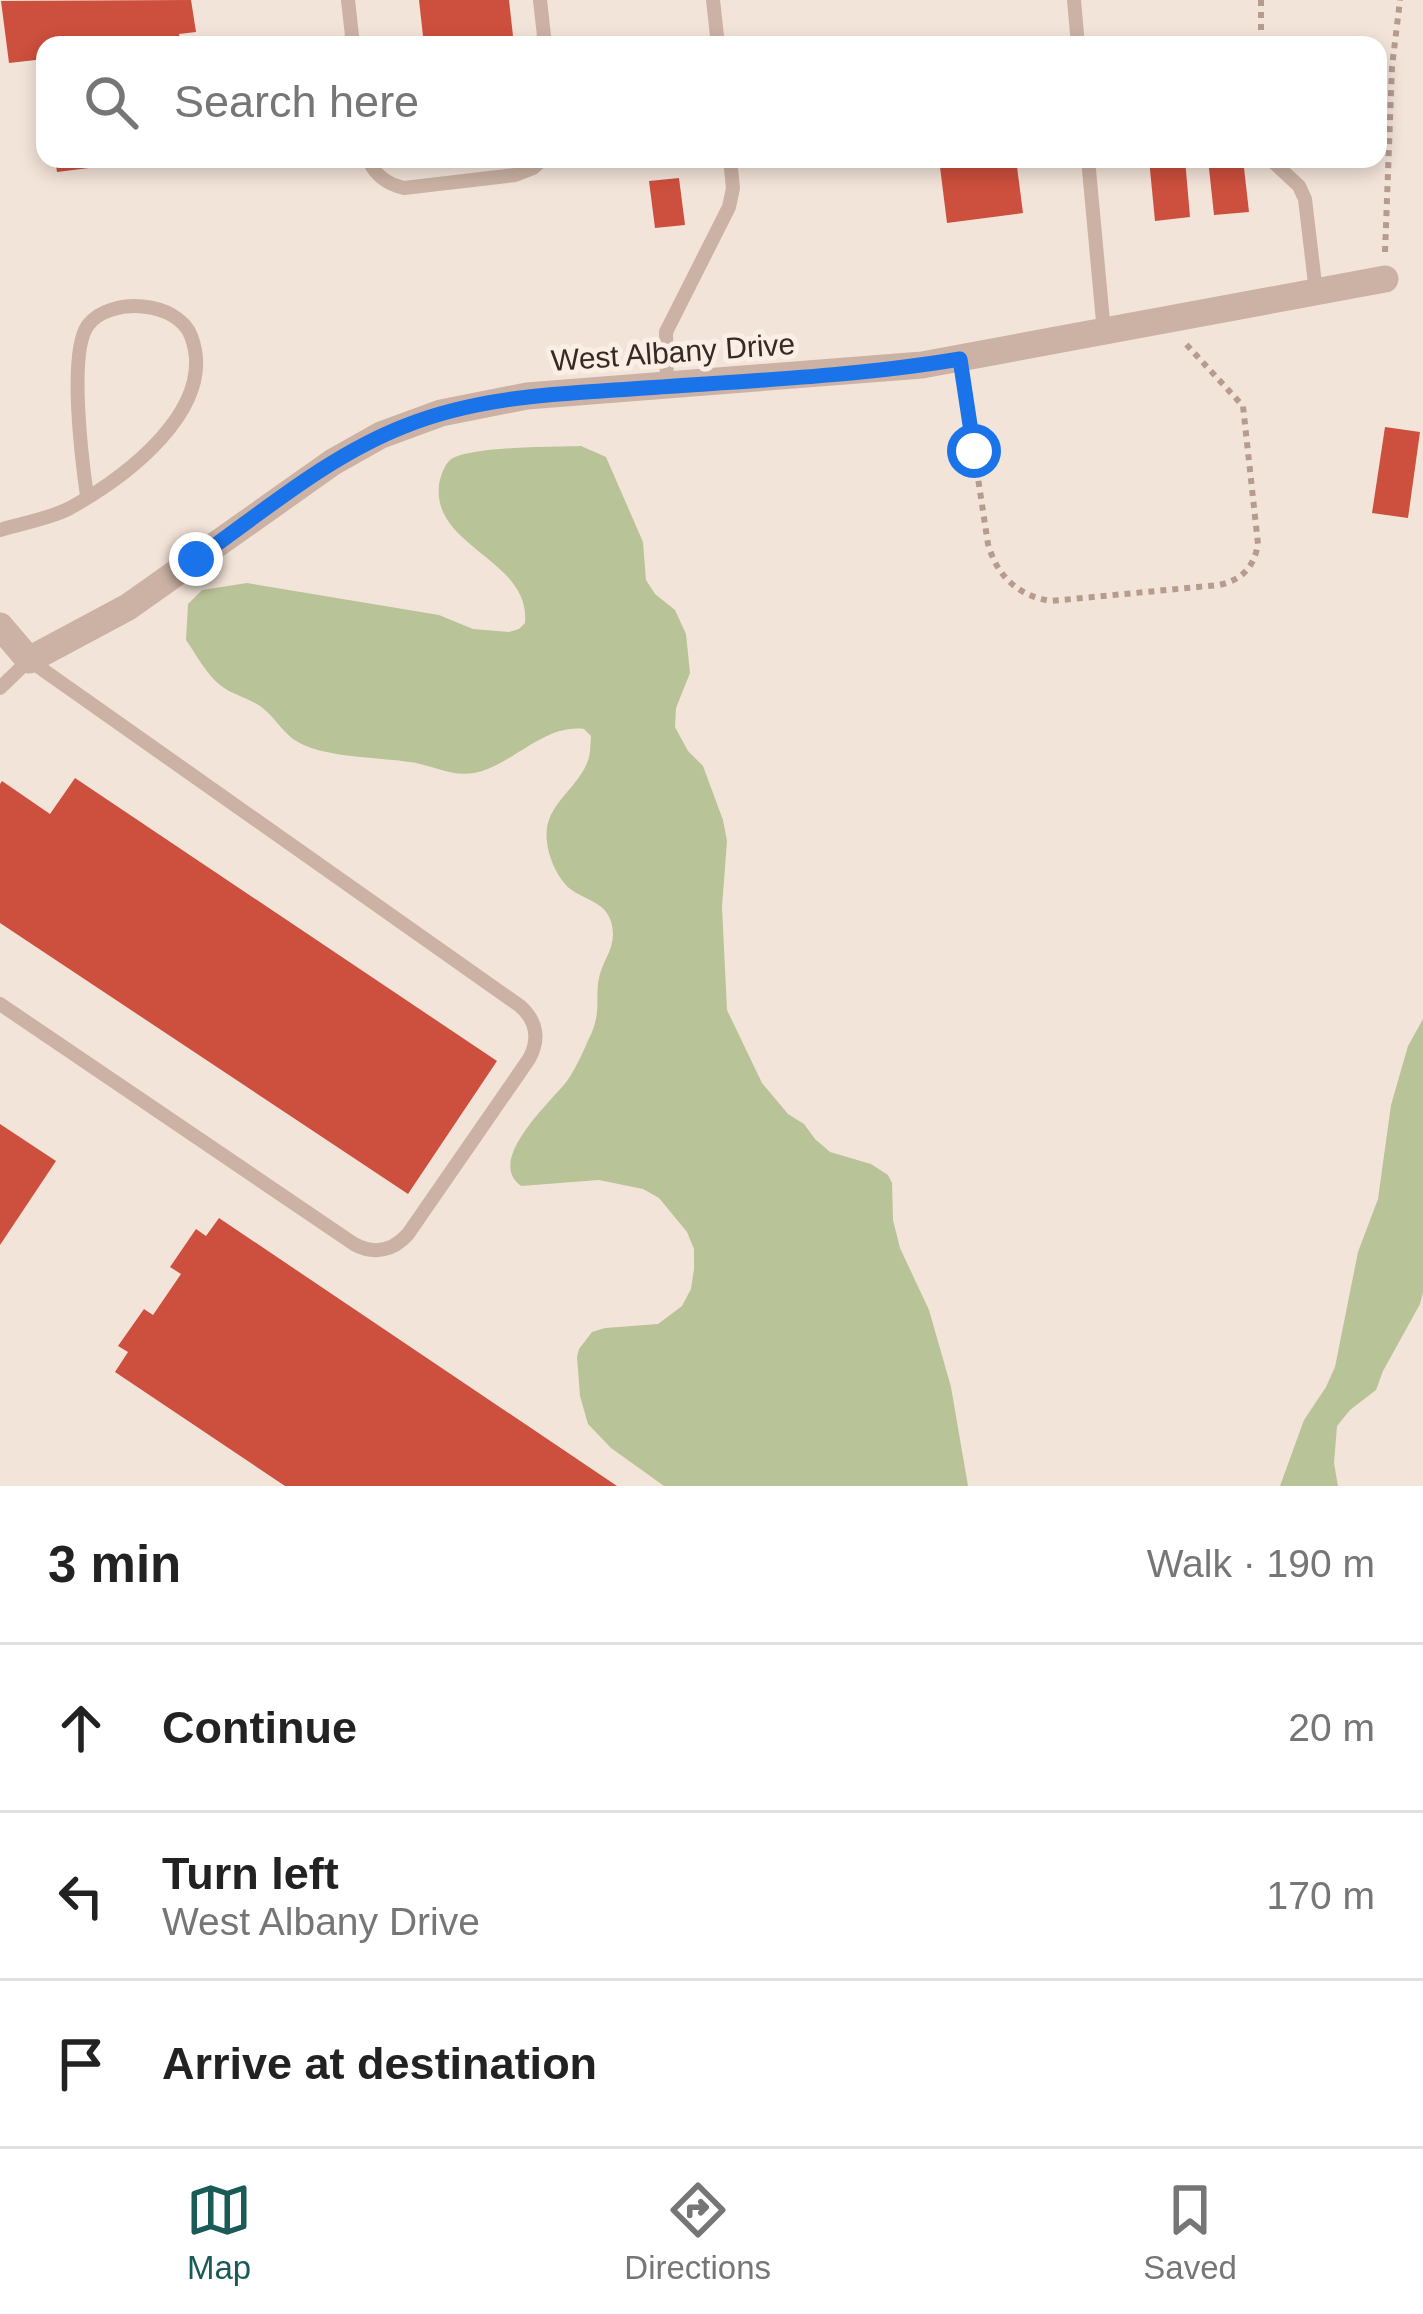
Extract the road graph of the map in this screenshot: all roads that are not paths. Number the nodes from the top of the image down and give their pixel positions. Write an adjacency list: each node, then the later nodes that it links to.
1 (348, 0): 5 (lane)
2 (540, 0): 6 (lane)
3 (713, 0): 7 (lane)
4 (1074, 0): 8 (lane)
5 (352, 36)
6 (543, 36)
7 (717, 36)
8 (1077, 36)
9 (373, 168): 10 (lane)
10 (532, 168)
11 (731, 168): 17 (lane)
12 (1089, 168): 16 (lane)
13 (1280, 168): 15 (lane)
14 (1384, 280): 15 (street, West Albany Drive)
15 (1316, 292): 16 (street, West Albany Drive)
16 (1104, 332): 17 (street, West Albany Drive)
17 (667, 386): 21 (street, West Albany Drive)
18 (87, 496): 18 (lane); 19 (lane)
19 (0, 530)
20 (0, 626): 21 (street)
21 (29, 660): 22 (lane); 23 (lane)
22 (0, 688)
23 (0, 1004)

